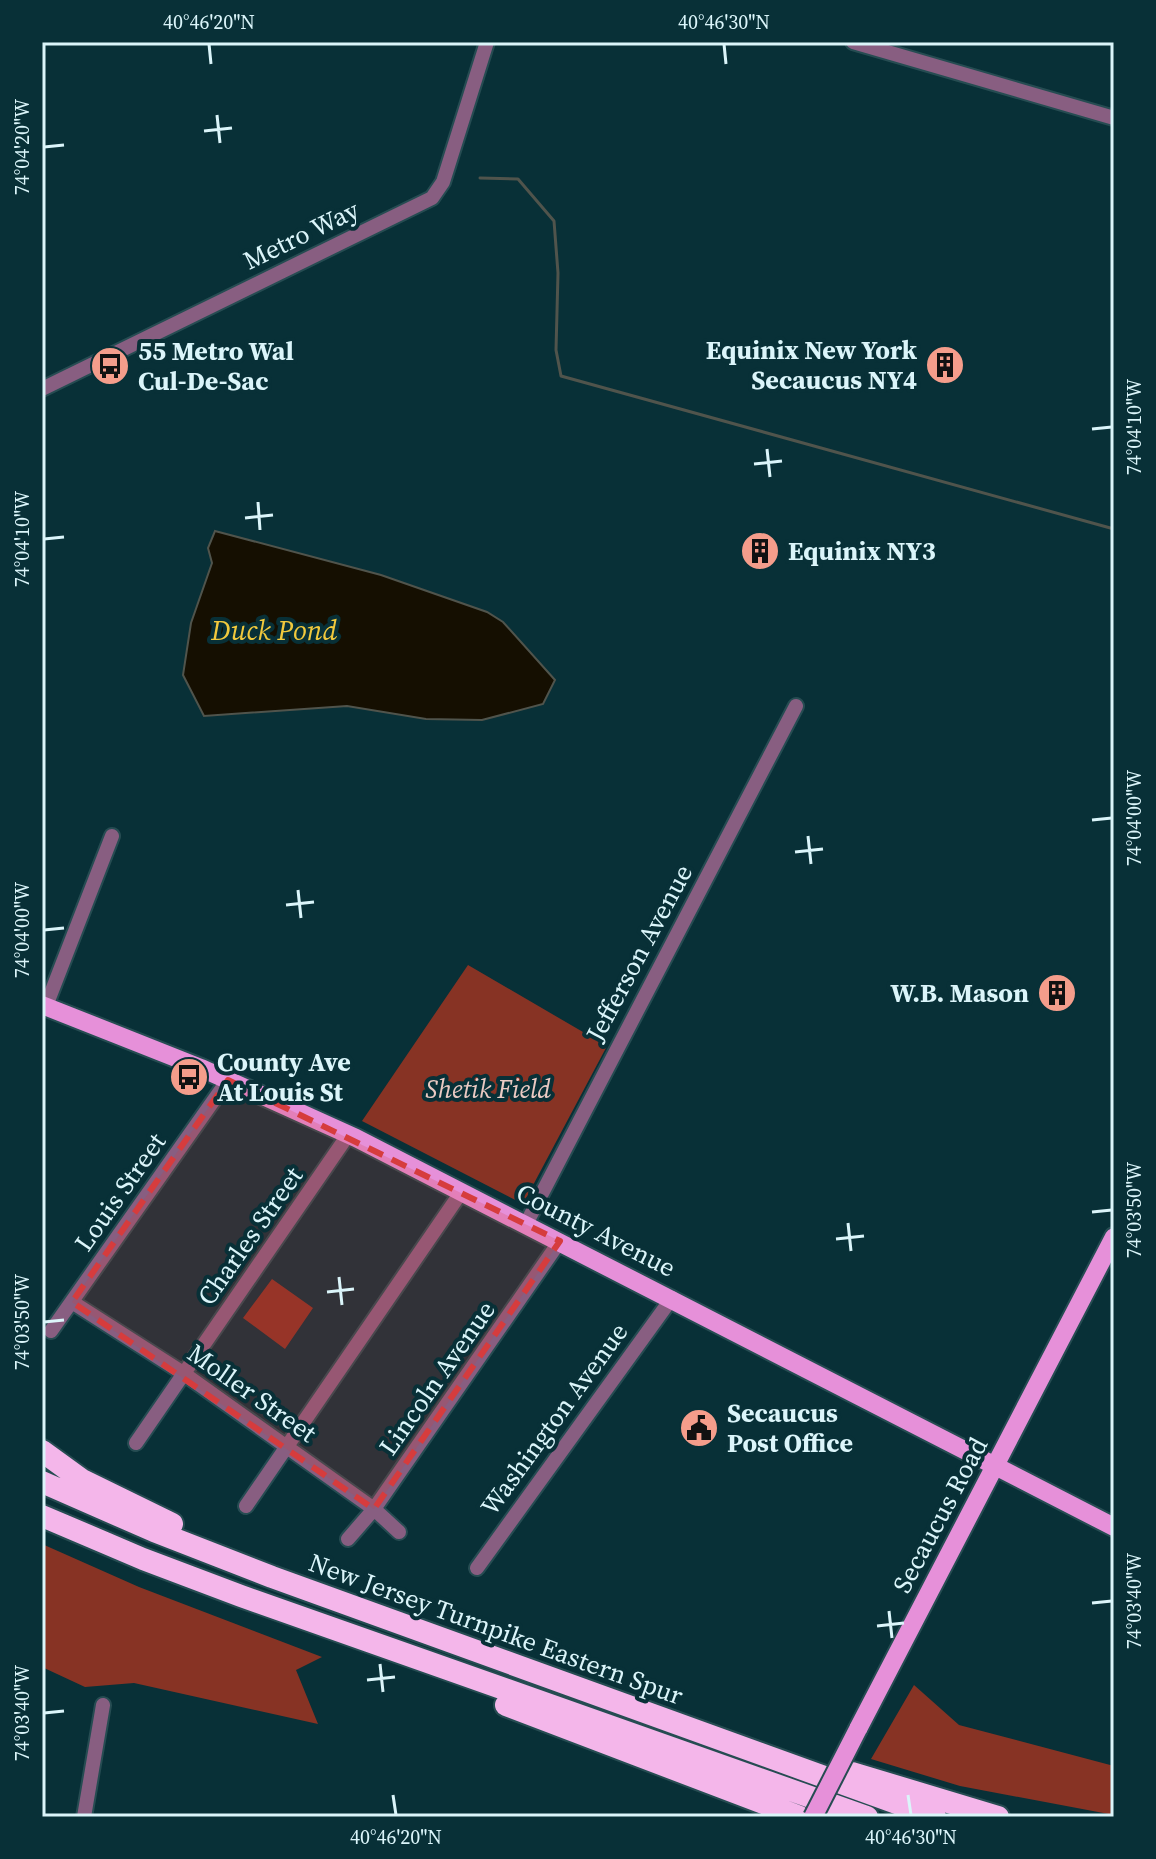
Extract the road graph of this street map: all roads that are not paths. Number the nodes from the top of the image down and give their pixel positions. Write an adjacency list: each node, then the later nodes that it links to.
1 (487, 42): 4 (street, Metro Way)
2 (853, 42): 3 (street)
3 (1114, 118)
4 (42, 389)
5 (796, 706): 11 (street, Jefferson Avenue)
6 (112, 836): 7 (street)
7 (44, 1006): 8 (main road, County Avenue)
8 (228, 1080): 9 (main road, County Avenue); 15 (street, Louis Street)
9 (348, 1135): 10 (main road, County Avenue); 17 (street, Charles Street)
10 (462, 1191): 11 (main road, County Avenue); 19 (street)
11 (526, 1224): 13 (main road, County Avenue)
12 (1114, 1237): 21 (main road, Secaucus Road)
13 (560, 1241): 14 (main road, County Avenue); 24 (street, Lincoln Avenue)
14 (672, 1298): 21 (main road, County Avenue); 29 (street, Washington Avenue)
15 (72, 1302): 16 (street, Louis Street); 17 (street, Moller Street)
16 (51, 1331)
17 (183, 1373): 18 (street, Charles Street); 19 (street, Moller Street)
18 (136, 1443)
19 (286, 1447): 23 (street); 24 (street, Moller Street)
20 (42, 1451): 30 (highway)
21 (996, 1466): 26 (main road, County Avenue); 37 (main road, Secaucus Road, bridge)
22 (42, 1482): 30 (highway, New Jersey Turnpike Eastern Spur)
23 (246, 1506)
24 (374, 1509): 27 (street, Moller Street); 28 (street, Lincoln Avenue)
25 (42, 1516): 31 (highway, New Jersey Turnpike Eastern Spur)
26 (1114, 1527)
27 (399, 1532)
28 (348, 1539)
29 (477, 1568)
30 (272, 1577): 33 (highway, New Jersey Turnpike Eastern Spur)
31 (398, 1652): 34 (highway, New Jersey Turnpike Eastern Spur); 36 (highway)
32 (103, 1705): 35 (street)
33 (745, 1750): 40 (highway, New Jersey Turnpike Eastern Spur); 41 (highway)
34 (686, 1753): 38 (highway); 39 (highway, New Jersey Turnpike Eastern Spur)
35 (84, 1817)
36 (800, 1817)
37 (813, 1817)
38 (833, 1817)
39 (867, 1817)
40 (935, 1817)
41 (998, 1817)

